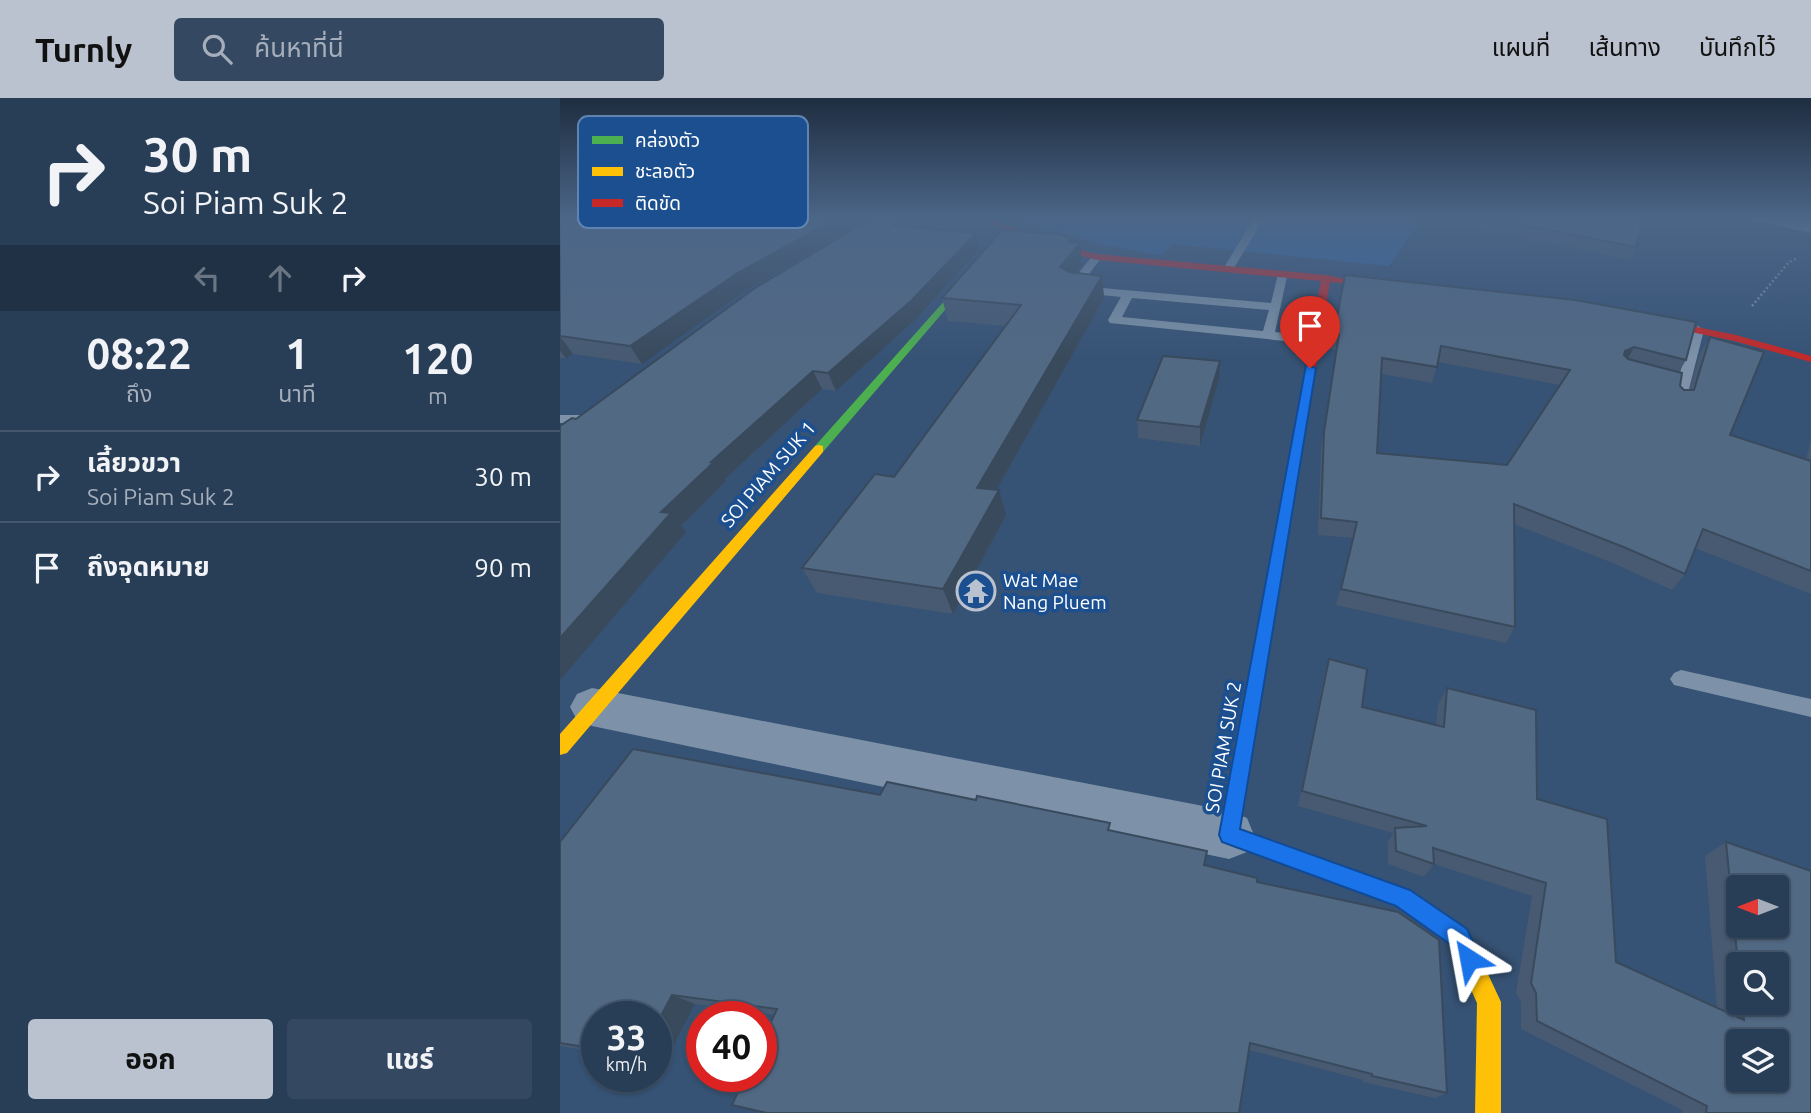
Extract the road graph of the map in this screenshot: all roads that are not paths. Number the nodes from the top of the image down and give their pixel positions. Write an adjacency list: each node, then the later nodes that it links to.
1 (964, 264): 22 (street, SOI PIAM SUK 1)
2 (1091, 264): 9 (lane)
3 (1177, 264): 5 (street)
4 (1231, 264): 5 (lane)
5 (1228, 269): 6 (street)
6 (1284, 274): 7 (street); 10 (lane)
7 (1326, 278): 8 (street); 14 (street, SOI PIAM SUK 2)
8 (1367, 282)
9 (1128, 294): 10 (lane); 13 (lane)
10 (1276, 307): 13 (lane)
11 (1620, 315): 12 (street)
12 (1698, 330): 15 (street); 16 (lane)
13 (1268, 335): 14 (lane)
14 (1315, 340): 25 (street, SOI PIAM SUK 2)
15 (1811, 359)
16 (1679, 401)
17 (610, 402): 19 (street)
18 (560, 419): 19 (lane)
19 (588, 419): 20 (street)
20 (560, 439)
21 (1681, 679): 23 (lane)
22 (592, 707): 24 (street, SOI PIAM SUK 1); 25 (street)
23 (1811, 708)
24 (560, 747)
25 (1229, 835): 26 (street, SOI PIAM SUK 2)
26 (1488, 1113)

